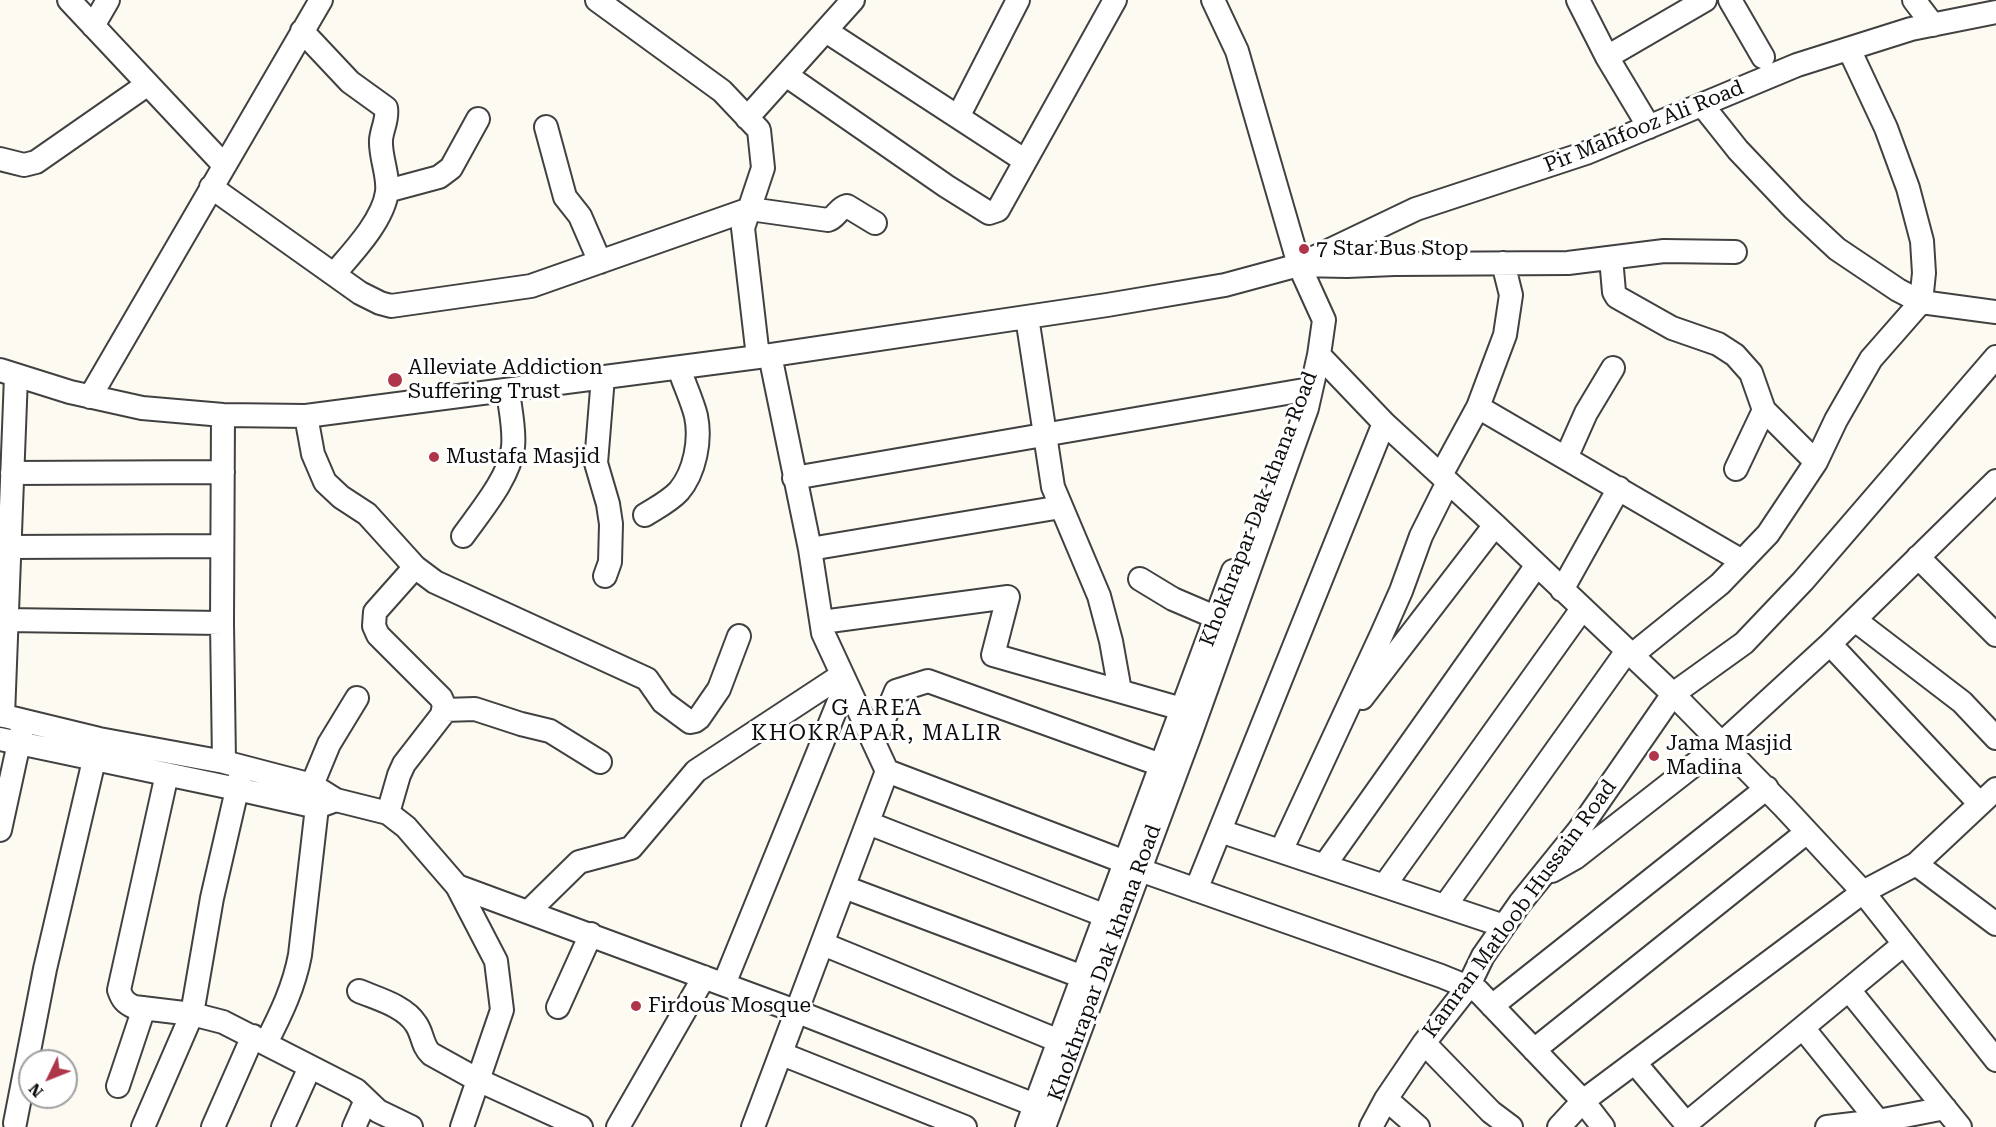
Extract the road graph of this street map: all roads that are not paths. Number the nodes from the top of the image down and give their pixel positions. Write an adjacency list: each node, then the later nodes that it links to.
1 (69, 0): 17 (street)
2 (108, 0): 17 (street)
3 (321, 0): 18 (street)
4 (597, 0): 27 (street)
5 (853, 0): 19 (street)
6 (1018, 0): 26 (street)
7 (1115, 0): 32 (street)
8 (1212, 0): 42 (street)
9 (1578, 0): 21 (street)
10 (1706, 0): 21 (street)
11 (1730, 0): 22 (street)
12 (1914, 0): 16 (street)
13 (1994, 0): 14 (street)
14 (1996, 5)
15 (1996, 12): 16 (street, Pir Mahfooz Ali Road)
16 (1933, 25): 20 (street, Pir Mahfooz Ali Road)
17 (93, 26): 24 (street)
18 (302, 31): 33 (street); 35 (street)
19 (826, 31): 23 (street); 26 (street)
20 (1849, 49): 25 (street, Pir Mahfooz Ali Road); 44 (street)
21 (1607, 57): 30 (street)
22 (1763, 57)
23 (786, 75): 27 (street); 32 (street)
24 (148, 84): 31 (street); 33 (street)
25 (1703, 106): 30 (street, Pir Mahfooz Ali Road); 44 (street)
26 (958, 117): 32 (street)
27 (747, 118): 36 (street)
28 (478, 119): 35 (street)
29 (546, 127): 40 (street)
30 (1649, 127): 42 (street, Pir Mahfooz Ali Road)
31 (0, 159)
32 (1024, 160)
33 (224, 165): 34 (street)
34 (212, 187): 43 (street); 56 (street)
35 (387, 191): 43 (street)
36 (750, 209): 37 (street); 40 (street); 48 (street)
37 (875, 223)
38 (1735, 252): 39 (street)
39 (1611, 258): 41 (street); 58 (street)
40 (600, 262): 43 (street)
41 (1503, 263): 42 (street); 57 (street)
42 (1299, 265): 46 (street); 47 (street)
43 (334, 274)
44 (1921, 302): 45 (street); 65 (street)
45 (1996, 312)
46 (1027, 317): 48 (street); 62 (street)
47 (1319, 355): 54 (street, Khokhrapar Dak khana Road); 61 (street); 124 (street, Khokhrapar Dak khana Road)
48 (764, 356): 50 (street); 68 (street)
49 (1996, 357): 98 (street, Kamran Matloob Hussain Road)
50 (679, 368): 53 (street); 73 (street)
51 (1613, 368): 63 (street)
52 (8, 373): 56 (street); 64 (street)
53 (603, 378): 55 (street); 83 (street)
54 (1304, 390): 62 (street); 87 (street, Khokhrapar Dak khana Road)
55 (508, 391): 60 (street); 75 (street)
56 (90, 397): 59 (street)
57 (1478, 407): 63 (street); 69 (street)
58 (1764, 410): 65 (street); 66 (street)
59 (223, 415): 60 (street); 67 (street)
60 (306, 416): 82 (street)
61 (1384, 423): 69 (street); 120 (street)
62 (1045, 434): 68 (street); 72 (street)
63 (1566, 458): 71 (street)
64 (8, 459): 67 (street); 77 (street)
65 (1816, 462): 80 (street)
66 (1736, 469)
67 (223, 472): 76 (street)
68 (794, 478): 78 (street)
69 (1445, 478): 74 (street); 103 (street)
70 (1996, 481): 79 (street)
71 (1618, 488): 80 (street); 85 (street)
72 (1061, 507): 78 (street); 97 (street)
73 (645, 515)
74 (1496, 525): 81 (street); 103 (street)
75 (462, 536)
76 (222, 546): 77 (street); 91 (street)
77 (9, 547): 88 (street)
78 (810, 549): 90 (street)
79 (1918, 557): 89 (street); 92 (street)
80 (1742, 561): 95 (street)
81 (1537, 565): 85 (street); 125 (street)
82 (415, 567): 93 (street); 101 (street)
83 (605, 576)
84 (1140, 579): 87 (street)
85 (1562, 590): 86 (street)
86 (1582, 609): 95 (street); 129 (street)
87 (1215, 617): 100 (street, Khokhrapar Dak khana Road)
88 (6, 620): 91 (street); 102 (street)
89 (1855, 620): 94 (street); 104 (street)
90 (822, 622): 96 (street); 97 (street)
91 (222, 623): 111 (street)
92 (1994, 628)
93 (739, 636)
94 (1830, 644): 105 (street); 115 (street)
95 (1629, 653): 98 (street); 132 (street)
96 (844, 679): 106 (street); 133 (street); 141 (street)
97 (1120, 691): 100 (street)
98 (1673, 694): 105 (street); 126 (street, Kamran Matloob Hussain Road)
99 (357, 698): 113 (street)
100 (1182, 709): 109 (street, Khokhrapar Dak khana Road)
101 (445, 710): 108 (street); 117 (street)
102 (9, 727): 107 (street); 119 (street)
103 (1339, 727): 122 (street)
104 (1996, 738)
105 (1722, 743): 114 (street); 126 (street)
106 (874, 744): 109 (street); 110 (street)
107 (97, 749): 111 (street); 112 (street); 167 (street)
108 (600, 762)
109 (1161, 765): 124 (street, Khokhrapar Dak khana Road)
110 (887, 771): 118 (street); 124 (street)
111 (234, 773): 112 (street); 113 (street); 116 (street); 149 (street)
112 (167, 774): 147 (street)
113 (312, 785): 116 (street)
114 (1767, 788): 121 (street); 145 (street)
115 (1988, 797): 123 (street)
116 (326, 803): 117 (street); 151 (street)
117 (388, 813): 127 (street)
118 (868, 823): 128 (street); 134 (street)
119 (0, 830)
120 (1220, 831): 122 (street); 130 (street)
121 (1807, 832): 131 (street); 154 (street)
122 (1281, 851): 125 (street)
123 (1916, 864): 131 (street); 135 (street)
124 (1132, 866): 130 (street); 134 (street, Khokhrapar Dak khana Road); 180 (street, Khokhrapar Dak khana Road)
125 (1324, 866): 129 (street)
126 (1540, 877): 136 (street, Kamran Matloob Hussain Road)
127 (457, 886): 133 (street); 159 (street)
128 (844, 886): 138 (street); 140 (street)
129 (1384, 886): 132 (street)
130 (1196, 890): 142 (street)
131 (1863, 892): 139 (street); 157 (street)
132 (1445, 906): 136 (street)
133 (528, 912): 137 (street)
134 (1106, 916): 140 (street, Khokhrapar Dak khana Road)
135 (1996, 924)
136 (1504, 926): 142 (street, Kamran Matloob Hussain Road)
137 (591, 934): 141 (street); 146 (street)
138 (823, 944): 148 (street); 152 (street)
139 (1904, 944): 143 (street); 156 (street)
140 (1083, 977): 152 (street, Khokhrapar Dak khana Road)
141 (714, 981): 148 (street); 177 (street)
142 (1468, 987): 145 (street); 153 (street, Kamran Matloob Hussain Road)
143 (1849, 990): 150 (street); 165 (street)
144 (359, 991): 159 (street)
145 (1492, 1006): 154 (street)
146 (558, 1007)
147 (144, 1008): 149 (street); 160 (street)
148 (798, 1012): 155 (street); 164 (street)
149 (192, 1014): 151 (street); 170 (street)
150 (1803, 1028): 166 (street); 169 (street)
151 (260, 1039): 158 (street); 171 (street)
152 (1059, 1041): 164 (street, Khokhrapar Dak khana Road)
153 (1424, 1043): 161 (street, Kamran Matloob Hussain Road); 183 (street)
154 (1534, 1050): 163 (street)
155 (782, 1054): 168 (street); 178 (street)
156 (1996, 1060)
157 (1635, 1063): 163 (street); 169 (street)
158 (310, 1067): 162 (street); 172 (street)
159 (478, 1080): 175 (street); 176 (street)
160 (118, 1086)
161 (1386, 1099): 181 (street, Kamran Matloob Hussain Road); 182 (street)
162 (366, 1100): 173 (street); 174 (street)
163 (1583, 1101): 184 (street); 185 (street)
164 (1035, 1105): 179 (street, Khokhrapar Dak khana Road)
165 (1945, 1108): 166 (street); 187 (street)
166 (1878, 1121): 186 (street)
167 (15, 1123)
168 (759, 1125)
169 (1688, 1125)
170 (143, 1127)
171 (213, 1127)
172 (283, 1127)
173 (354, 1127)
174 (411, 1127)
175 (462, 1127)
176 (581, 1127)
177 (618, 1127)
178 (964, 1127)
179 (1027, 1127)
180 (1044, 1127)
181 (1371, 1127)
182 (1418, 1127)
183 (1511, 1127)
184 (1559, 1127)
185 (1603, 1127)
186 (1827, 1127)
187 (1960, 1127)

